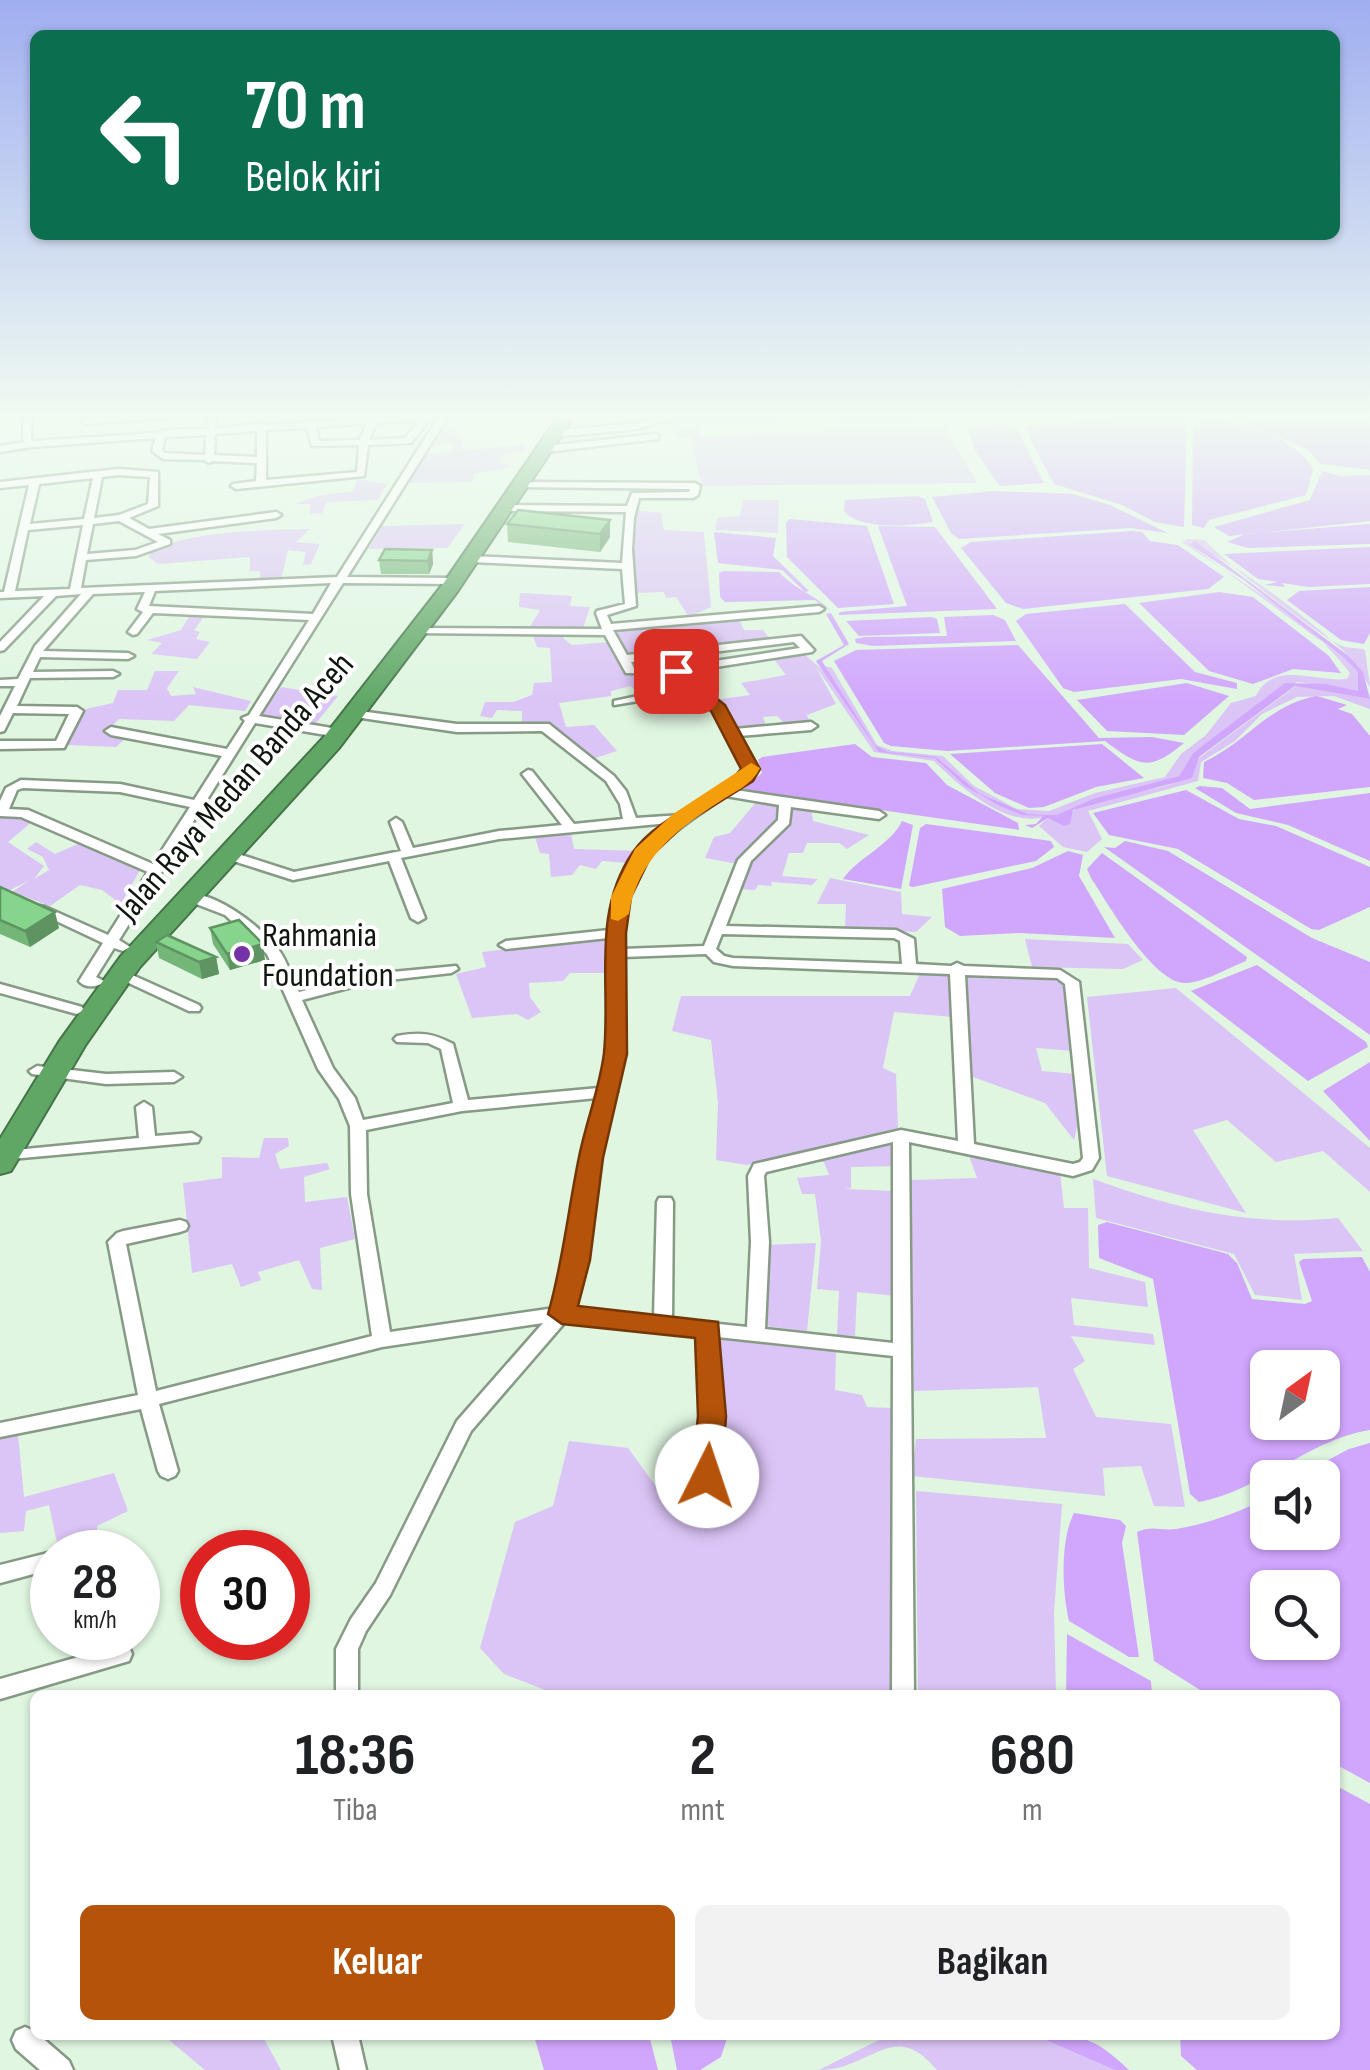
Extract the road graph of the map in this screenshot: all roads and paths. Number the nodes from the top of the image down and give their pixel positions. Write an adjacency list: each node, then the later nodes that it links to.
1 (28, 511): 11 (street)
2 (91, 511): 10 (street)
3 (141, 511): 9 (street)
4 (383, 511): 16 (street)
5 (497, 511): 17 (highway, Jalan Raya Medan Banda Aceh)
6 (499, 511): 14 (highway, Jalan Raya Medan Banda Aceh)
7 (628, 511): 15 (street)
8 (276, 515): 12 (street)
9 (121, 518): 10 (street); 12 (street)
10 (88, 524): 11 (street); 13 (street)
11 (24, 528): 21 (street)
12 (148, 532): 13 (street)
13 (82, 557): 20 (street)
14 (471, 558): 15 (street); 17 (highway, Jalan Raya Medan Banda Aceh)
15 (630, 566): 28 (street)
16 (339, 580): 17 (street); 18 (street); 25 (street)
17 (447, 581): 29 (highway, Jalan Raya Medan Banda Aceh); 43 (highway, Jalan Raya Medan Banda Aceh)
18 (152, 587): 19 (street); 23 (street)
19 (91, 590): 20 (street); 32 (street)
20 (75, 591): 22 (street)
21 (4, 594): 22 (street)
22 (52, 594): 26 (street)
23 (150, 610): 25 (street); 30 (street)
24 (819, 610): 28 (street)
25 (315, 617): 42 (street)
26 (19, 627): 27 (street); 31 (street)
27 (0, 628)
28 (608, 629): 29 (street); 34 (street)
29 (415, 631): 43 (highway, Jalan Raya Medan Banda Aceh)
30 (133, 632)
31 (0, 648)
32 (36, 654): 33 (street); 37 (street)
33 (128, 656)
34 (624, 659): 35 (street); 35 (street)
35 (673, 670): 39 (street)
36 (113, 674): 37 (street)
37 (25, 679): 38 (street); 41 (street)
38 (0, 683)
39 (696, 688): 40 (street); 47 (street)
40 (618, 703)
41 (10, 709): 45 (street); 48 (street)
42 (248, 718): 43 (street); 49 (street)
43 (336, 726): 57 (street); 61 (highway, Jalan Raya Medan Banda Aceh); 71 (highway, Jalan Raya Medan Banda Aceh)
44 (811, 726): 47 (street)
45 (0, 728)
46 (111, 731): 49 (street)
47 (735, 733): 51 (street)
48 (0, 745)
49 (226, 753): 53 (street)
50 (528, 774): 59 (street)
51 (722, 792): 52 (street); 56 (street)
52 (785, 802): 55 (street); 66 (street)
53 (194, 804): 54 (street); 62 (street)
54 (1, 812): 62 (street)
55 (879, 815)
56 (680, 818): 57 (street); 67 (street)
57 (630, 820): 59 (street)
58 (396, 822): 60 (street)
59 (568, 825): 60 (street)
60 (401, 854): 61 (street); 65 (street)
61 (229, 855): 63 (highway, Jalan Raya Medan Banda Aceh)
62 (157, 871): 71 (street)
63 (188, 896): 71 (highway, Jalan Raya Medan Banda Aceh); 76 (street)
64 (23, 902): 71 (street)
65 (418, 918)
66 (719, 930): 69 (street); 72 (street)
67 (615, 933): 68 (street); 70 (street)
68 (506, 946)
69 (708, 950): 70 (street); 72 (street)
70 (618, 952): 82 (street)
71 (116, 960): 77 (street); 78 (highway, Jalan Raya Medan Banda Aceh); 80 (highway, Jalan Raya Medan Banda Aceh)
72 (910, 964): 73 (street)
73 (957, 967): 90 (street); 90 (street)
74 (451, 969): 76 (street)
75 (0, 988): 78 (street)
76 (294, 998): 85 (street)
77 (194, 1008)
78 (78, 1010): 80 (highway, Jalan Raya Medan Banda Aceh)
79 (402, 1039): 83 (street)
80 (46, 1071): 81 (street); 86 (highway, Jalan Raya Medan Banda Aceh); 91 (highway, Jalan Raya Medan Banda Aceh)
81 (174, 1077)
82 (609, 1092): 83 (street); 94 (street)
83 (462, 1106): 85 (street)
84 (144, 1107): 89 (street)
85 (358, 1126): 98 (street)
86 (0, 1127)
87 (901, 1135): 90 (street); 97 (street); 99 (street)
88 (192, 1138): 89 (street)
89 (147, 1142): 91 (street)
90 (966, 1148)
91 (2, 1160)
92 (665, 1202): 95 (street)
93 (180, 1226): 100 (street)
94 (562, 1314): 95 (street); 98 (street); 108 (street)
95 (664, 1325): 96 (street)
96 (708, 1329): 97 (street); 103 (street)
97 (756, 1334): 99 (street)
98 (382, 1340): 100 (street)
99 (898, 1350): 109 (street)
100 (148, 1400): 101 (street); 102 (street)
101 (0, 1430)
102 (168, 1471)
103 (707, 1476)
104 (30, 1567): 105 (street)
105 (0, 1574)
106 (100, 1660): 107 (street)
107 (0, 1690)
108 (347, 1690)
109 (903, 1690)
110 (26, 2040): 112 (street)
111 (346, 2040): 113 (street)
112 (60, 2070)
113 (353, 2070)

